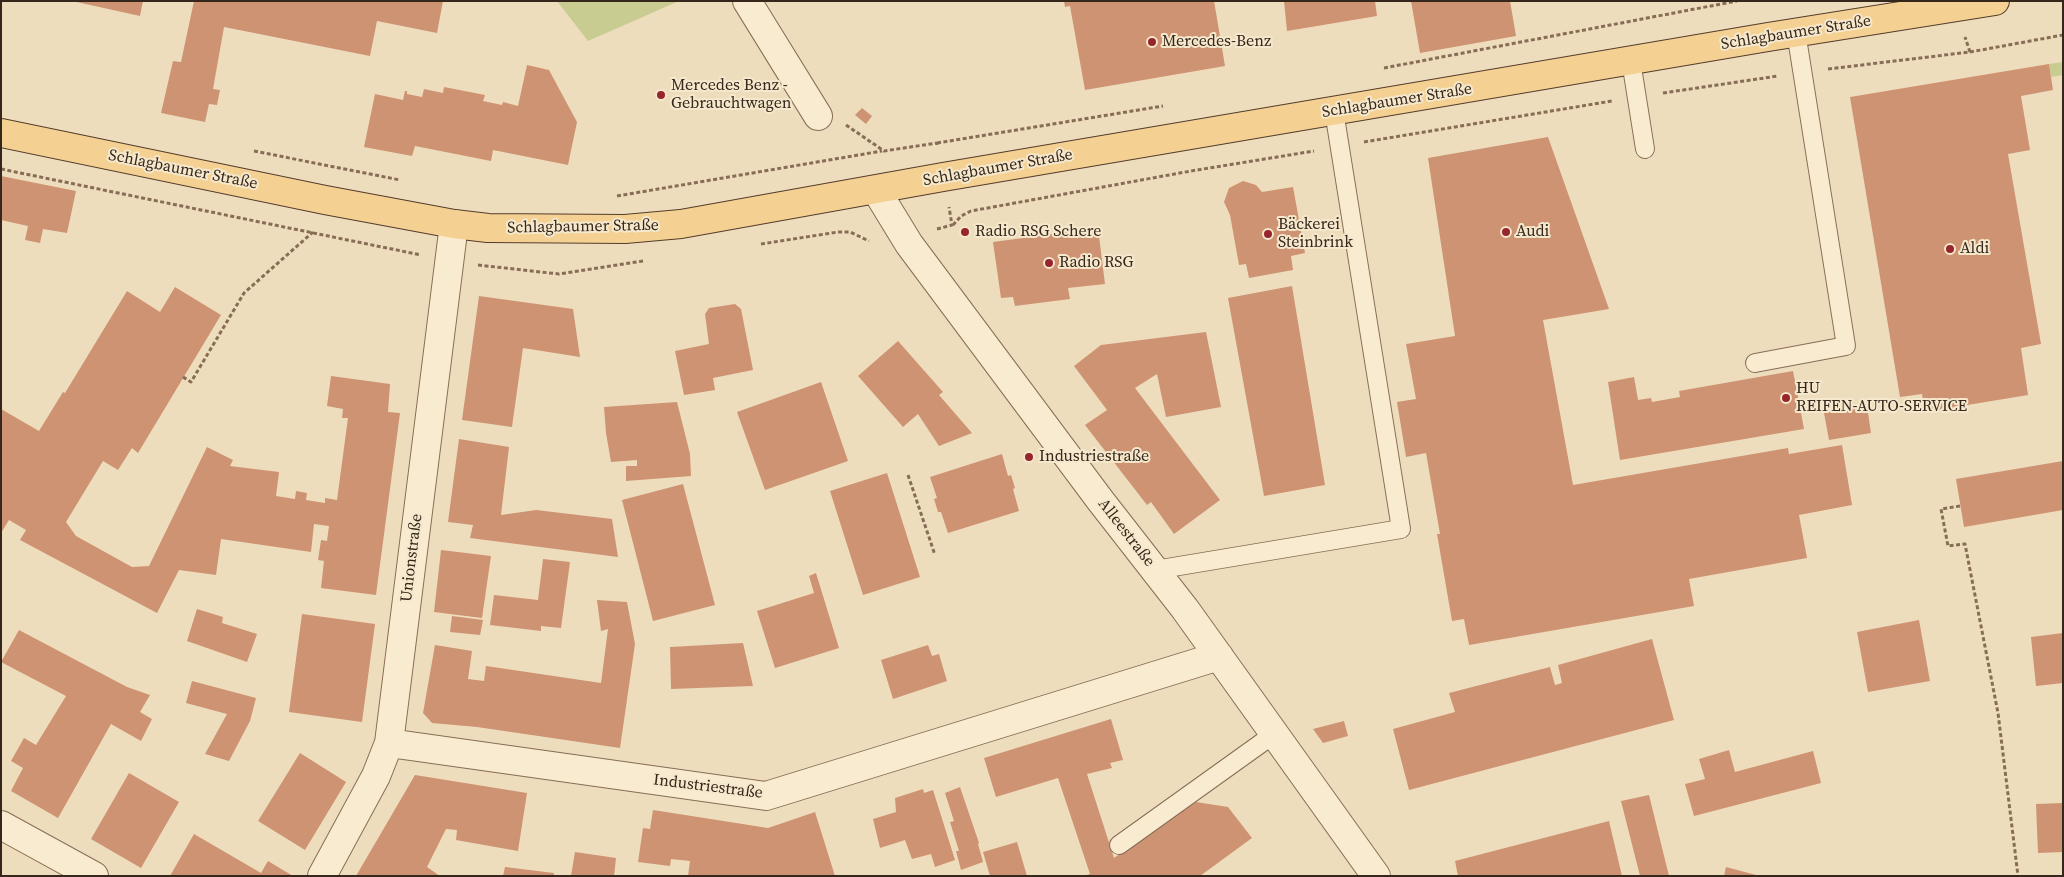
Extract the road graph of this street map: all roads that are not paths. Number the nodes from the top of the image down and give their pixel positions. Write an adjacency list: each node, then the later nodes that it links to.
1 (747, 1): 6 (street)
2 (1994, 1): 3 (main road, Schlagbaumer Straße)
3 (1796, 32): 4 (main road, Schlagbaumer Straße); 11 (lane)
4 (1630, 61): 5 (main road, Schlagbaumer Straße); 8 (lane)
5 (1334, 111): 9 (main road, Schlagbaumer Straße); 12 (lane)
6 (818, 116)
7 (1, 133): 10 (main road, Schlagbaumer Straße)
8 (1645, 149)
9 (876, 190): 10 (main road, Schlagbaumer Straße); 12 (street, Alleestraße)
10 (454, 224): 15 (street, Unionstraße)
11 (1755, 363)
12 (1155, 570): 13 (street, Alleestraße)
13 (1218, 656): 14 (street, Alleestraße); 15 (street, Industriestraße)
14 (1274, 734): 17 (lane); 20 (street, Alleestraße)
15 (389, 743): 19 (street, Unionstraße)
16 (1, 825): 18 (street)
17 (1119, 845)
18 (94, 876)
19 (322, 876)
20 (1376, 876)

